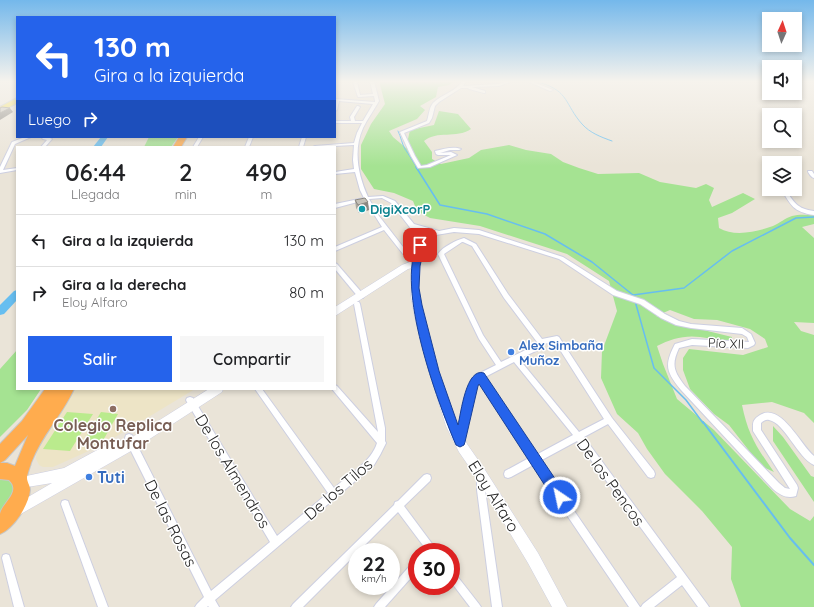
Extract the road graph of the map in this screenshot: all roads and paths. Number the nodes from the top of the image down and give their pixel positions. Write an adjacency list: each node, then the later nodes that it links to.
1 (357, 109): 5 (street)
2 (372, 109): 6 (street)
3 (433, 109): 12 (street)
4 (336, 122): 5 (street)
5 (353, 122): 6 (street)
6 (363, 122): 9 (street)
7 (26, 138): 15 (street)
8 (44, 138): 10 (street)
9 (356, 144): 11 (street); 14 (street)
10 (44, 146)
11 (335, 146)
12 (459, 149)
13 (16, 169): 15 (street)
14 (356, 170): 17 (street); 20 (street)
15 (0, 172)
16 (810, 172): 18 (street)
17 (336, 173)
18 (814, 177)
19 (788, 196): 22 (street)
20 (366, 198): 21 (street); 23 (street); 24 (street)
21 (336, 206)
22 (814, 213)
23 (412, 225): 25 (street); 26 (street)
24 (385, 228): 27 (street); 28 (street)
25 (442, 232): 26 (street, Pío XII); 53 (street, Pío XII)
26 (420, 245): 30 (street)
27 (336, 249)
28 (405, 253)
29 (336, 266): 32 (street)
30 (414, 266): 31 (street, Eloy Alfaro); 32 (street)
31 (415, 278): 32 (street); 49 (street, Eloy Alfaro)
32 (359, 300): 33 (street); 34 (street); 50 (street)
33 (336, 312)
34 (336, 316)
35 (541, 342): 36 (street); 37 (street); 46 (street)
36 (515, 359): 37 (street); 47 (street, De los Pencos)
37 (500, 366): 38 (street)
38 (480, 376): 49 (street); 52 (street)
39 (336, 389): 50 (street)
40 (52, 390): 51 (highway)
41 (66, 390): 59 (highway)
42 (208, 390): 45 (street)
43 (216, 390): 45 (street)
44 (259, 390): 60 (street)
45 (191, 403): 48 (street); 64 (street, De los Almendros)
46 (609, 420): 47 (street); 57 (street)
47 (578, 436): 52 (street); 68 (street, De los Pencos)
48 (130, 441): 59 (street); 63 (street); 70 (street, De las Rosas)
49 (460, 442): 55 (street, Eloy Alfaro)
50 (382, 443): 60 (street, De los Tilos)
51 (0, 455)
52 (535, 460): 56 (street); 79 (street)
53 (814, 461)
54 (0, 471): 59 (highway)
55 (481, 474): 77 (street); 78 (street, Eloy Alfaro)
56 (508, 474)
57 (651, 474)
58 (427, 478): 62 (street)
59 (20, 480): 63 (highway)
60 (333, 494): 64 (street, De los Tilos)
61 (65, 504): 72 (street)
62 (398, 505): 65 (street); 74 (street)
63 (5, 521)
64 (276, 541): 70 (street, De los Tilos)
65 (424, 543)
66 (6, 558): 71 (street)
67 (408, 574): 75 (street)
68 (682, 579): 80 (street); 81 (street, De los Pencos)
69 (460, 587): 76 (street)
70 (212, 603): 73 (street, De los Tilos)
71 (19, 607)
72 (103, 607)
73 (200, 607)
74 (296, 607)
75 (379, 607)
76 (476, 607)
77 (497, 607)
78 (560, 607)
79 (635, 607)
80 (646, 607)
81 (704, 607)

